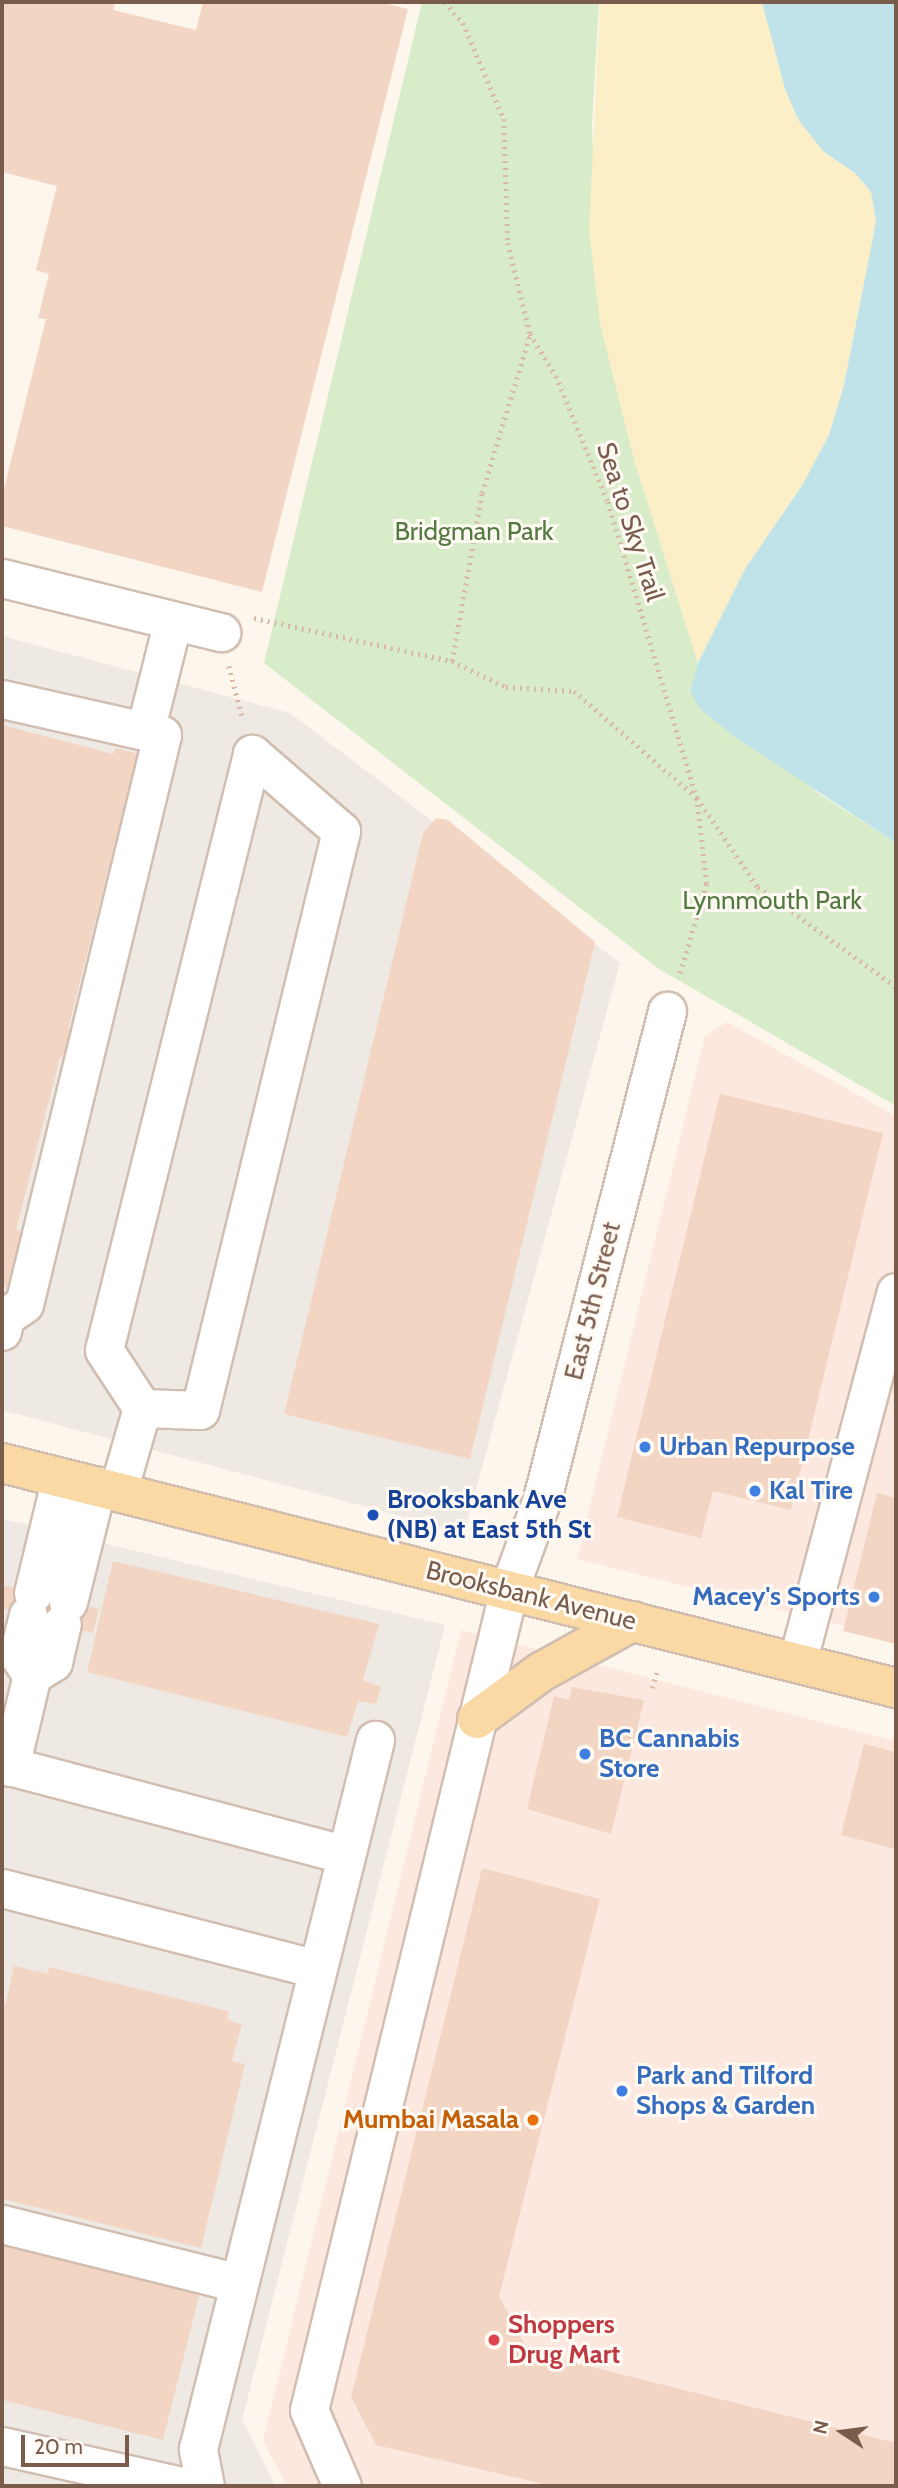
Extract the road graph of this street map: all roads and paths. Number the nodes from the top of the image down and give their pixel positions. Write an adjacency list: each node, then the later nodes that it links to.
1 (445, 2): 2 (path, Sea to Sky Trail)
2 (530, 334): 6 (path); 10 (path, Sea to Sky Trail)
3 (2, 578): 4 (street)
4 (173, 620): 5 (street); 8 (street)
5 (221, 632): 6 (path); 9 (path)
6 (452, 661): 10 (path)
7 (2, 699): 8 (street)
8 (145, 731): 15 (street)
9 (252, 754): 16 (street); 16 (street)
10 (697, 798): 11 (path); 12 (path, Sea to Sky Trail)
11 (682, 967)
12 (896, 987)
13 (667, 1011): 20 (street, East 5th Street)
14 (896, 1292): 23 (street)
15 (3, 1321)
16 (142, 1408): 19 (street)
17 (2, 1463): 18 (main road, Brooksbank Avenue)
18 (61, 1477): 19 (main road, Brooksbank Avenue); 21 (street)
19 (108, 1489): 20 (main road, Brooksbank Avenue); 21 (street)
20 (509, 1589): 22 (main road, Brooksbank Avenue); 27 (street, East 5th Street)
21 (48, 1609): 29 (street)
22 (633, 1621): 23 (main road, Brooksbank Avenue); 27 (main road)
23 (797, 1662): 26 (main road, Brooksbank Avenue)
24 (656, 1672): 25 (path)
25 (652, 1688)
26 (896, 1688)
27 (477, 1719): 38 (street, East 5th Street)
28 (375, 1740): 30 (street)
29 (6, 1765): 30 (street)
30 (346, 1856): 32 (street)
31 (2, 1888): 32 (street)
32 (317, 1969): 34 (street)
33 (2, 2224): 34 (street)
34 (239, 2283): 37 (street)
35 (2, 2446): 36 (street)
36 (181, 2486)
37 (205, 2486)
38 (342, 2486)

